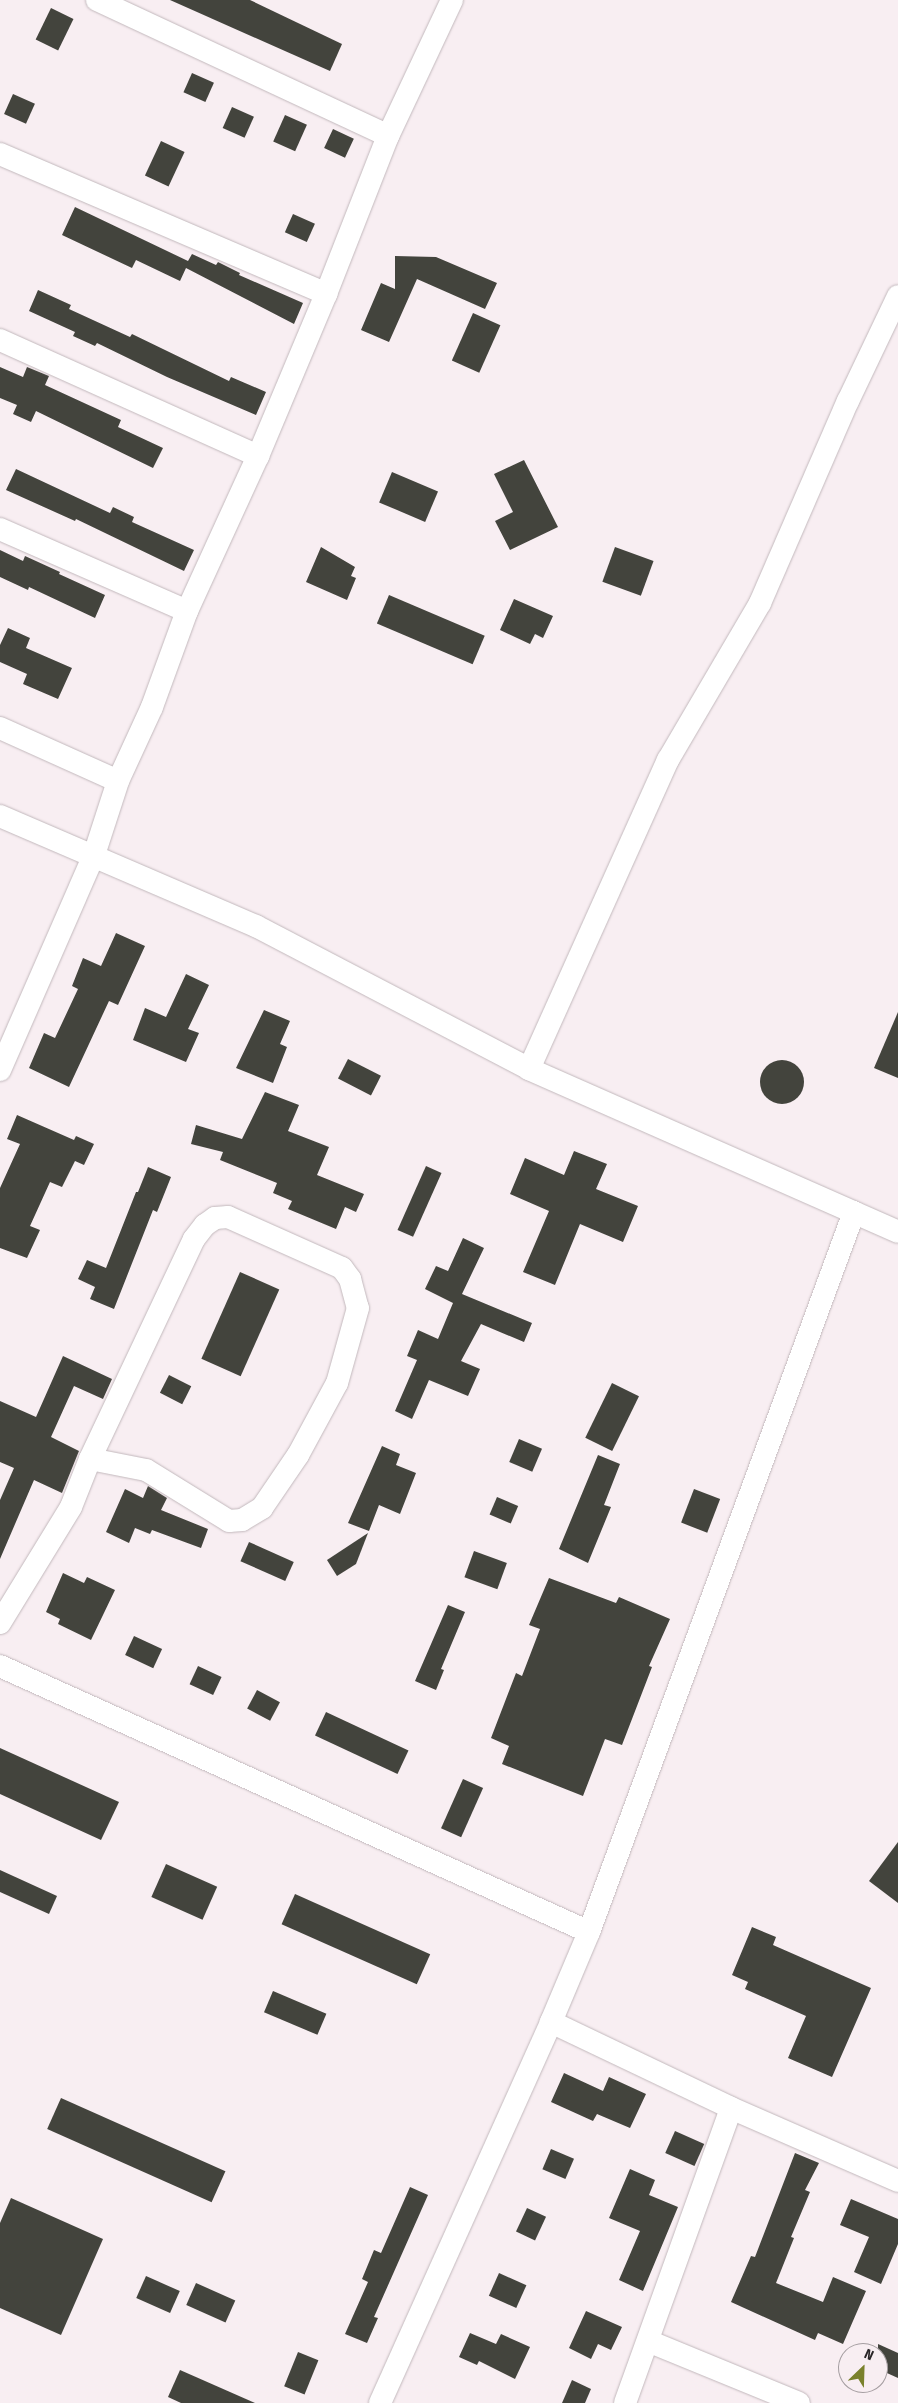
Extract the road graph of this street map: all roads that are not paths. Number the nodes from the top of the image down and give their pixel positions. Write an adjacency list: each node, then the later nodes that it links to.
1 (97, 0): 3 (street)
2 (452, 0): 3 (street)
3 (388, 136): 5 (street)
4 (0, 154): 5 (street)
5 (326, 294): 8 (street)
6 (898, 296): 16 (street)
7 (0, 340): 8 (street)
8 (258, 456): 10 (street)
9 (0, 529): 10 (street)
10 (187, 612): 12 (street)
11 (0, 728): 12 (street)
12 (118, 781): 14 (street)
13 (0, 816): 14 (street)
14 (94, 855): 15 (street); 16 (street)
15 (0, 1070)
16 (529, 1070): 17 (street)
17 (854, 1212): 18 (street); 22 (street)
18 (898, 1232)
19 (90, 1459): 19 (street); 20 (street)
20 (0, 1623)
21 (0, 1666): 22 (street)
22 (589, 1932): 23 (street)
23 (551, 2022): 24 (street); 27 (street)
24 (731, 2108): 25 (street); 26 (street)
25 (898, 2181)
26 (648, 2340): 28 (street); 29 (street)
27 (380, 2403)
28 (625, 2403)
29 (799, 2403)

